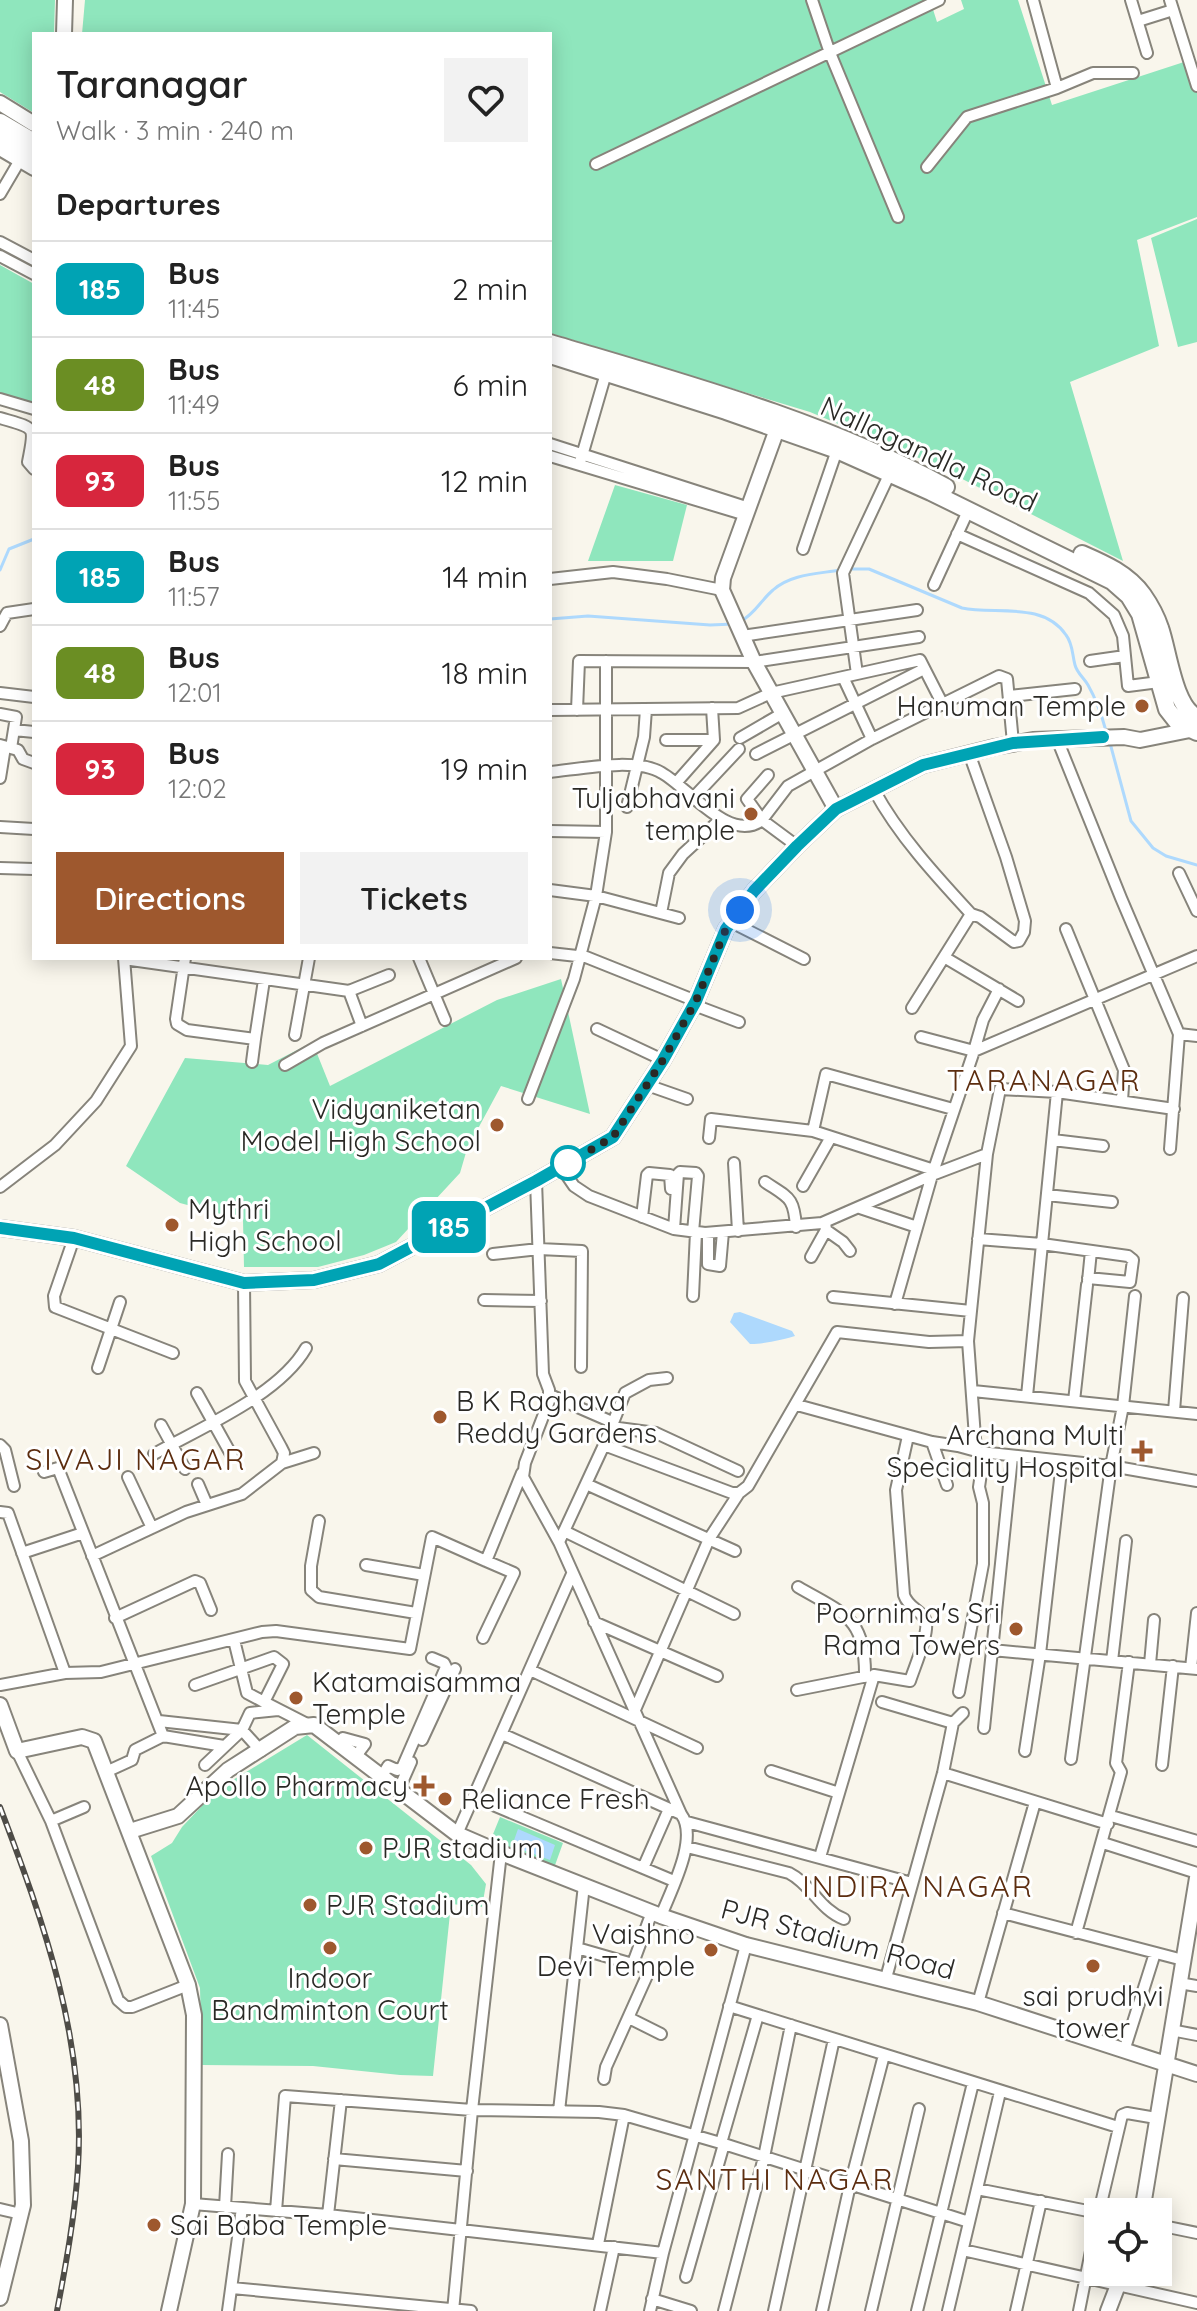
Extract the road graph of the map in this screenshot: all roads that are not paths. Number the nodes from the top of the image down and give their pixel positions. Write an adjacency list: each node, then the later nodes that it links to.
1 (65, 0): 8 (street)
2 (812, 0): 9 (street)
3 (939, 0): 9 (street)
4 (1033, 0): 13 (street)
5 (1131, 0): 7 (street)
6 (1172, 5): 7 (street); 12 (street)
7 (1138, 21): 10 (street)
8 (64, 32)
9 (830, 53): 21 (street); 24 (street)
10 (1147, 53)
11 (1133, 73): 13 (street)
12 (1197, 86)
13 (1057, 88): 22 (street)
14 (0, 103): 16 (street)
15 (0, 122): 18 (main road)
16 (32, 123)
17 (0, 136): 20 (main road)
18 (32, 141)
19 (0, 148): 20 (street)
20 (27, 158): 23 (street)
21 (596, 164)
22 (927, 167)
23 (0, 194)
24 (898, 217)
25 (0, 242): 27 (street)
26 (0, 256): 28 (street)
27 (32, 259)
28 (32, 273)
29 (552, 344): 35 (main road, Nallagandla Road)
30 (552, 356): 31 (main road, Nallagandla Road)
31 (606, 373): 35 (main road, Nallagandla Road); 41 (street)
32 (0, 399): 33 (street)
33 (32, 408)
34 (0, 418): 36 (street)
35 (779, 422): 39 (main road, Nallagandla Road); 45 (street); 48 (main road, Nallagandla Road)
36 (32, 431)
37 (552, 445): 41 (street)
38 (32, 447): 42 (street)
39 (837, 450): 43 (main road, Nallagandla Road); 47 (street)
40 (552, 456): 41 (street)
41 (581, 460): 45 (street)
42 (32, 467)
43 (890, 473): 44 (main road, Nallagandla Road); 54 (street)
44 (968, 511): 46 (street); 48 (main road, Nallagandla Road)
45 (747, 512): 51 (street)
46 (957, 534): 50 (street); 59 (street)
47 (803, 549)
48 (1115, 576): 66 (main road, Nallagandla Road); 82 (main road, Nallagandla Road)
49 (552, 579): 51 (street)
50 (934, 585)
51 (722, 590): 56 (street)
52 (32, 609): 55 (street)
53 (917, 610): 54 (street)
54 (849, 621): 56 (street); 58 (street)
55 (0, 626)
56 (741, 634): 62 (street)
57 (919, 637): 58 (street)
58 (853, 647): 62 (street); 64 (street)
59 (1125, 656): 61 (street); 66 (street)
60 (606, 661): 62 (street); 76 (street); 79 (street)
61 (1090, 661)
62 (754, 662): 69 (street)
63 (924, 669): 64 (street); 73 (street); 74 (street)
64 (857, 674): 65 (street)
65 (843, 677): 69 (street); 73 (street)
66 (1159, 682): 82 (main road, Nallagandla Road)
67 (1075, 689): 70 (street)
68 (0, 693): 71 (street); 72 (street)
69 (771, 693): 75 (street); 80 (street)
70 (1010, 696): 74 (street); 89 (street)
71 (32, 697)
72 (0, 701)
73 (855, 704): 84 (street); 85 (street)
74 (943, 705): 85 (street)
75 (712, 708): 77 (street); 88 (street)
76 (604, 709): 77 (street); 79 (street); 95 (street)
77 (646, 709): 94 (street)
78 (552, 710): 79 (street)
79 (577, 710)
80 (783, 713): 84 (street); 102 (street)
81 (0, 714): 83 (street)
82 (1186, 722): 86 (street)
83 (24, 731): 90 (street)
84 (795, 735): 92 (street); 96 (street)
85 (872, 739): 96 (street)
86 (1057, 739): 89 (street); 135 (street)
87 (666, 740): 88 (street)
88 (714, 740): 100 (street)
89 (1013, 743): 91 (street)
90 (9, 748): 93 (street); 99 (street)
91 (969, 753): 101 (street); 119 (street)
92 (756, 754)
93 (32, 762)
94 (637, 766): 95 (street); 100 (street); 103 (street)
95 (604, 767): 97 (street); 110 (street)
96 (815, 771): 104 (street); 106 (street)
97 (552, 772)
98 (768, 775): 106 (street)
99 (0, 778)
100 (676, 783): 102 (street)
101 (874, 790): 104 (street); 119 (street)
102 (694, 797): 105 (street)
103 (627, 807)
104 (836, 809): 111 (street)
105 (721, 819): 106 (street); 118 (street)
106 (762, 820): 111 (street)
107 (0, 827): 108 (street)
108 (32, 829)
109 (552, 831): 110 (street)
110 (606, 832): 116 (street)
111 (797, 846): 121 (street)
112 (0, 868): 113 (street)
113 (32, 869)
114 (1179, 873): 117 (street)
115 (552, 890): 116 (street)
116 (596, 896): 118 (street); 125 (street)
117 (1197, 911)
118 (661, 913): 120 (street)
119 (971, 914): 126 (street)
120 (679, 918)
121 (731, 922): 127 (street); 143 (street)
122 (1066, 929): 141 (street)
123 (552, 953): 125 (street)
124 (1197, 956): 135 (street)
125 (579, 957): 143 (street); 160 (street)
126 (944, 957): 138 (street); 144 (street)
127 (804, 959)
128 (124, 960): 178 (street)
129 (144, 960): 133 (street)
130 (309, 960): 137 (street)
131 (420, 960): 140 (street)
132 (511, 960): 140 (street)
133 (184, 962): 136 (street); 153 (street)
134 (389, 975): 139 (street)
135 (1153, 975): 141 (street); 149 (street)
136 (264, 980): 137 (street); 153 (street)
137 (304, 985): 139 (street); 150 (street)
138 (999, 989): 142 (street); 154 (street)
139 (349, 991): 147 (street)
140 (432, 993): 145 (street); 147 (street)
141 (1096, 999): 154 (street); 162 (street)
142 (1018, 1001)
143 (695, 1003): 146 (street); 155 (street)
144 (912, 1008)
145 (445, 1020)
146 (739, 1022)
147 (362, 1026): 157 (street)
148 (597, 1029): 155 (street)
149 (1179, 1034): 151 (street); 164 (street)
150 (295, 1035)
151 (1197, 1036)
152 (921, 1037): 154 (street)
153 (255, 1039): 156 (street)
154 (974, 1051): 163 (street)
155 (663, 1060): 158 (street)
156 (252, 1062)
157 (285, 1065)
158 (647, 1085): 161 (street); 173 (street)
159 (1057, 1092): 162 (street); 168 (street); 171 (street)
160 (528, 1099)
161 (687, 1099)
162 (1122, 1101): 164 (street)
163 (953, 1109): 165 (street); 174 (street)
164 (1174, 1109): 170 (street)
165 (813, 1131): 166 (street); 167 (street)
166 (831, 1137): 174 (street); 177 (street)
167 (709, 1138)
168 (1053, 1140): 169 (street); 179 (street)
169 (1103, 1146)
170 (1170, 1149)
171 (987, 1154): 174 (street); 193 (street)
172 (734, 1163): 188 (street)
173 (561, 1167): 175 (street); 182 (street)
174 (933, 1172): 181 (street); 185 (street)
175 (536, 1181): 195 (street); 201 (street)
176 (765, 1182): 184 (street)
177 (803, 1186)
178 (0, 1187)
179 (1047, 1195): 180 (street); 194 (street)
180 (1112, 1202)
181 (860, 1208): 183 (street); 185 (street)
182 (642, 1217): 187 (street); 187 (street)
183 (825, 1226): 184 (street); 196 (street); 199 (street)
184 (796, 1227): 188 (street)
185 (917, 1227): 209 (street)
186 (0, 1228): 192 (street)
187 (671, 1228): 189 (street); 189 (street)
188 (738, 1231): 190 (street)
189 (694, 1232): 191 (street); 202 (street)
190 (723, 1232): 191 (street); 191 (street)
191 (708, 1233)
192 (74, 1238): 201 (street); 211 (street)
193 (978, 1239): 194 (street); 210 (street)
194 (1042, 1244): 197 (street); 221 (street)
195 (539, 1249): 198 (street); 207 (street); 215 (street)
196 (850, 1251)
197 (1091, 1251): 200 (street); 200 (street)
198 (493, 1254)
199 (811, 1257)
200 (1088, 1282): 223 (street)
201 (244, 1283): 222 (street)
202 (693, 1296)
203 (1135, 1296): 225 (street)
204 (833, 1297): 209 (street)
205 (1183, 1298): 226 (street)
206 (484, 1300): 207 (street)
207 (541, 1301): 220 (street)
208 (120, 1302): 211 (street)
209 (895, 1304): 210 (street)
210 (971, 1311): 212 (street)
211 (110, 1330): 214 (street); 216 (street)
212 (968, 1341): 218 (street); 224 (street)
213 (306, 1348): 222 (street)
214 (173, 1353)
215 (581, 1367)
216 (98, 1368)
217 (667, 1378): 229 (street)
218 (973, 1391): 221 (street); 236 (street)
219 (197, 1393): 228 (street)
220 (550, 1395): 229 (street); 245 (street)
221 (1027, 1396): 223 (street)
222 (254, 1398): 228 (street); 242 (street)
223 (1074, 1401): 225 (street)
224 (797, 1405): 231 (street); 254 (street)
225 (1123, 1406): 226 (street); 243 (street)
226 (1174, 1411): 227 (street)
227 (1197, 1414)
228 (212, 1421): 233 (street); 239 (street)
229 (611, 1424): 235 (street); 246 (street)
230 (161, 1425): 233 (street)
231 (908, 1436): 232 (street); 297 (street)
232 (932, 1442): 236 (street); 252 (street)
233 (171, 1444): 238 (street); 244 (street)
234 (0, 1445): 253 (street)
235 (604, 1445): 251 (street); 254 (street)
236 (980, 1452): 240 (street); 301 (street)
237 (314, 1453): 242 (street)
238 (154, 1454)
239 (232, 1456)
240 (1012, 1457): 241 (street); 281 (street)
241 (1062, 1462): 243 (street); 283 (street)
242 (282, 1463): 255 (street)
243 (1111, 1466): 249 (street); 285 (street)
244 (185, 1469)
245 (523, 1471): 260 (street); 266 (street)
246 (738, 1471)
247 (44, 1472): 259 (street)
248 (128, 1477): 258 (street)
249 (1197, 1481)
250 (198, 1484): 255 (street)
251 (586, 1484): 260 (street); 261 (street)
252 (947, 1485)
253 (14, 1486)
254 (739, 1493): 261 (street)
255 (207, 1505): 258 (street)
256 (0, 1512): 264 (street)
257 (319, 1521): 273 (street)
258 (152, 1528): 265 (street)
259 (83, 1533): 264 (street); 265 (street)
260 (561, 1537): 268 (street); 271 (street)
261 (709, 1539): 263 (street); 271 (street)
262 (1126, 1541): 286 (street)
263 (735, 1551)
264 (22, 1553): 295 (street)
265 (92, 1556): 276 (street)
266 (486, 1561): 269 (street); 279 (street)
267 (366, 1565): 269 (street)
268 (572, 1574): 278 (street); 294 (street)
269 (424, 1575): 273 (street)
270 (798, 1587): 297 (street)
271 (688, 1591): 275 (street); 282 (street)
272 (211, 1610): 276 (street)
273 (416, 1613): 280 (street)
274 (1197, 1613): 291 (street)
275 (734, 1614)
276 (115, 1618): 289 (street)
277 (1154, 1620): 288 (street)
278 (594, 1622): 282 (street); 307 (street)
279 (483, 1638)
280 (234, 1640): 289 (street); 292 (street)
281 (992, 1650): 283 (street); 311 (street)
282 (661, 1652): 296 (street); 307 (street)
283 (1040, 1654): 285 (street); 319 (street)
284 (432, 1658): 326 (street)
285 (1086, 1658): 286 (street); 320 (street)
286 (1112, 1661): 287 (street)
287 (1129, 1662): 288 (street); 334 (street)
288 (1150, 1664): 290 (street)
289 (135, 1665): 295 (street); 308 (street)
290 (1173, 1666): 291 (street); 322 (street)
291 (1194, 1668)
292 (240, 1669): 299 (street); 302 (street); 302 (street)
293 (455, 1669): 327 (street)
294 (530, 1670): 307 (street); 313 (street)
295 (65, 1673): 298 (street)
296 (717, 1676)
297 (870, 1676): 300 (street); 328 (street)
298 (0, 1685)
299 (195, 1685)
300 (797, 1690)
301 (959, 1692)
302 (264, 1702): 305 (street)
303 (882, 1702): 309 (street)
304 (0, 1705): 317 (street)
305 (278, 1710): 310 (street); 312 (street)
306 (963, 1713): 309 (street)
307 (636, 1716): 316 (street); 333 (street)
308 (159, 1721): 312 (street); 314 (street)
309 (953, 1723): 325 (street)
310 (307, 1724): 318 (street); 326 (street, PJR Stadium Road)
311 (984, 1728)
312 (242, 1730): 315 (street); 318 (street)
313 (502, 1734): 329 (street); 332 (street)
314 (163, 1736): 315 (street); 323 (street)
315 (224, 1746): 321 (street)
316 (697, 1748)
317 (17, 1751): 323 (street); 335 (street)
318 (261, 1751): 336 (street)
319 (1025, 1751)
320 (1071, 1759)
321 (205, 1765)
322 (1162, 1765)
323 (108, 1771): 336 (street)
324 (771, 1771): 328 (street)
325 (943, 1773): 330 (street); 346 (street)
326 (382, 1776): 327 (street, PJR Stadium Road)
327 (399, 1789): 337 (street, PJR Stadium Road)
328 (839, 1793): 342 (street)
329 (474, 1797): 337 (street); 343 (street)
330 (1035, 1802): 334 (street); 348 (street)
331 (84, 1807): 335 (street)
332 (669, 1809): 333 (street); 343 (street)
333 (684, 1818): 340 (street); 342 (street)
334 (1110, 1820): 338 (street); 339 (street)
335 (51, 1821): 360 (street)
336 (130, 1831): 360 (street)
337 (457, 1834): 341 (street, PJR Stadium Road)
338 (1197, 1841)
339 (1103, 1843): 344 (street); 351 (street)
340 (687, 1847): 345 (street); 350 (street)
341 (501, 1853): 347 (street, PJR Stadium Road); 382 (street)
342 (820, 1857): 346 (street)
343 (643, 1868): 345 (street)
344 (1197, 1876): 352 (street)
345 (674, 1881): 349 (street)
346 (912, 1883): 358 (street)
347 (584, 1885): 349 (street, PJR Stadium Road); 354 (street)
348 (1003, 1913): 351 (street); 362 (street)
349 (656, 1914): 353 (street, PJR Stadium Road); 357 (street)
350 (844, 1919)
351 (1076, 1933): 355 (street)
352 (1192, 1936): 356 (street)
353 (746, 1945): 358 (street, PJR Stadium Road); 363 (street)
354 (577, 1948): 357 (street); 383 (street)
355 (1155, 1953): 356 (street); 373 (street)
356 (1183, 1960): 359 (street)
357 (633, 1963): 365 (street)
358 (886, 1978): 362 (street, PJR Stadium Road)
359 (1179, 1983): 361 (street); 368 (street)
360 (188, 1985): 400 (street)
361 (1197, 1986)
362 (978, 2003): 373 (street, PJR Stadium Road)
363 (729, 2006): 364 (street); 387 (street)
364 (758, 2015): 367 (street); 388 (street)
365 (629, 2018): 369 (street); 377 (street)
366 (0, 2025): 372 (street)
367 (791, 2025): 371 (street); 390 (street)
368 (1171, 2030): 370 (street); 375 (street)
369 (661, 2034)
370 (1197, 2035)
371 (834, 2039): 374 (street); 393 (street)
372 (3, 2047): 407 (street)
373 (1124, 2051): 375 (street, PJR Stadium Road)
374 (884, 2055): 378 (street); 394 (street)
375 (1166, 2063): 376 (street, PJR Stadium Road); 385 (street)
376 (1197, 2074)
377 (604, 2079)
378 (973, 2083): 379 (street); 406 (street)
379 (1000, 2092): 386 (street); 395 (street)
380 (341, 2100): 382 (street); 391 (street); 404 (street)
381 (919, 2109): 398 (street)
382 (472, 2110): 383 (street); 392 (street)
383 (559, 2111): 384 (street)
384 (624, 2115): 387 (street); 413 (street)
385 (1156, 2118): 386 (street); 397 (street)
386 (1118, 2127): 396 (street)
387 (695, 2135): 388 (street); 416 (street)
388 (723, 2144): 390 (street); 418 (street)
389 (228, 2154): 401 (street)
390 (764, 2157): 393 (street); 433 (street)
391 (334, 2159): 392 (street); 408 (street)
392 (467, 2171): 411 (street)
393 (806, 2172): 394 (street); 434 (street)
394 (850, 2185): 398 (street); 435 (street)
395 (977, 2189): 399 (street); 409 (street)
396 (1102, 2198)
397 (1144, 2198)
398 (897, 2199): 406 (street); 436 (street)
399 (1041, 2201): 405 (street); 417 (street)
400 (193, 2204): 401 (street); 428 (street)
401 (225, 2207): 402 (street)
402 (242, 2208): 404 (street); 423 (street)
403 (0, 2209): 407 (street)
404 (276, 2211): 408 (street)
405 (1084, 2211)
406 (940, 2213): 409 (street); 437 (street)
407 (21, 2214): 424 (street)
408 (328, 2215): 411 (street)
409 (969, 2222): 415 (street)
410 (1172, 2228): 412 (street)
411 (460, 2230): 413 (street); 427 (street)
412 (1197, 2233)
413 (598, 2244): 414 (street)
414 (614, 2247): 416 (street); 431 (street)
415 (963, 2250): 417 (street); 438 (street)
416 (663, 2253): 426 (street)
417 (1027, 2265): 419 (street); 439 (street)
418 (686, 2277)
419 (1084, 2278)
420 (1084, 2286): 440 (street)
421 (1118, 2286): 441 (street)
422 (1143, 2286): 425 (street)
423 (232, 2288): 427 (street); 429 (street)
424 (0, 2298)
425 (1197, 2303)
426 (651, 2305): 432 (street)
427 (454, 2310): 430 (street)
428 (169, 2311)
429 (228, 2311)
430 (471, 2311)
431 (600, 2311)
432 (691, 2311)
433 (724, 2311)
434 (774, 2311)
435 (822, 2311)
436 (871, 2311)
437 (917, 2311)
438 (948, 2311)
439 (1016, 2311)
440 (1079, 2311)
441 (1108, 2311)

